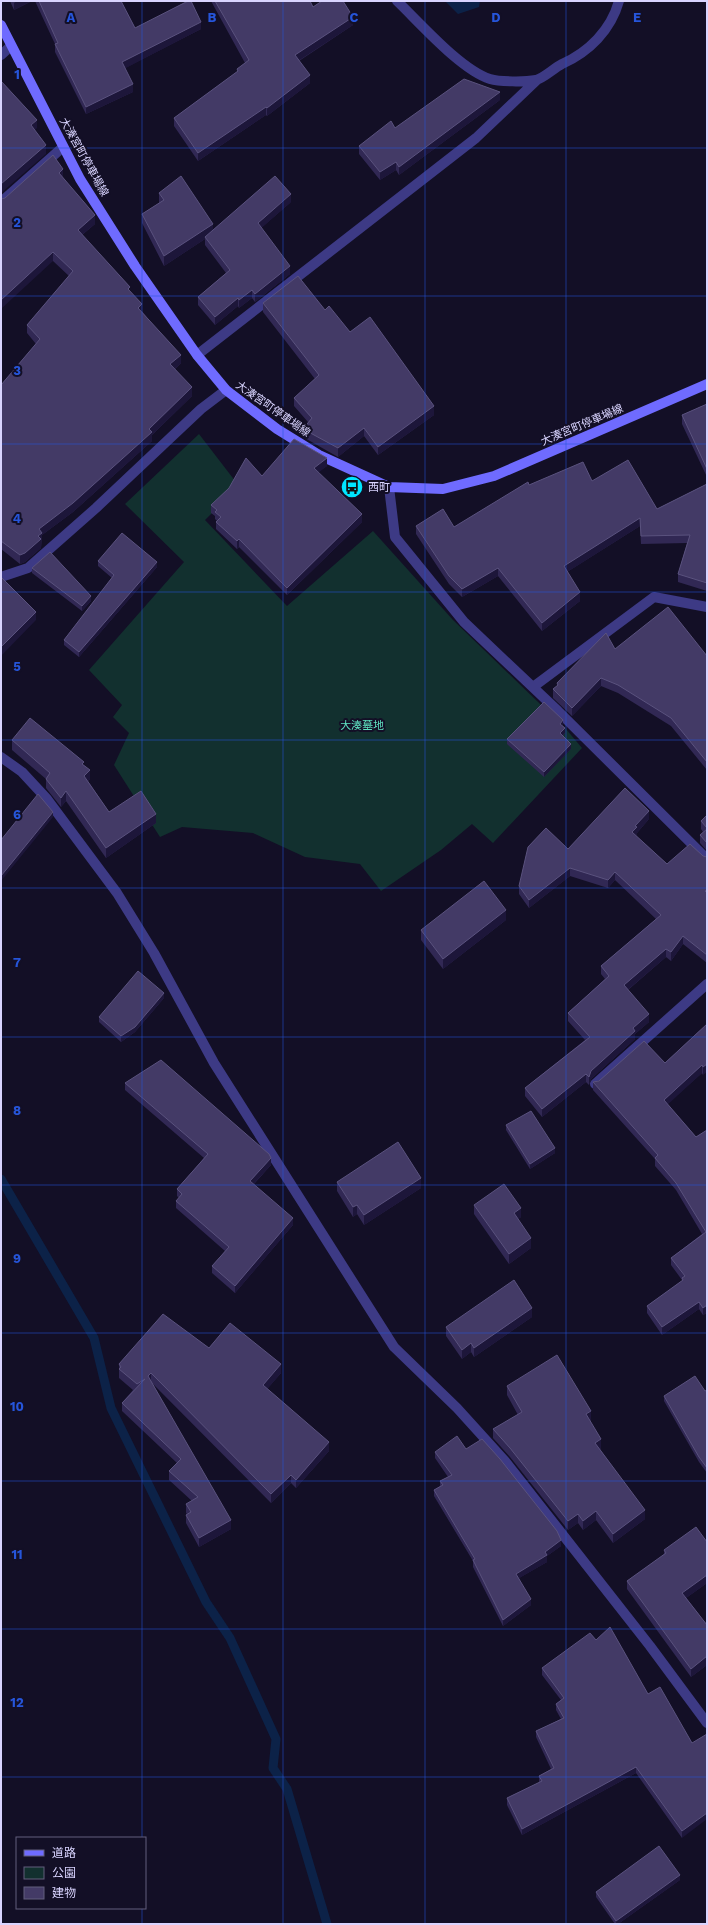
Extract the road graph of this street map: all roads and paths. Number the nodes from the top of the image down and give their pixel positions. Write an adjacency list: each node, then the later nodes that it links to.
1 (397, 1): 6 (street)
2 (620, 1): 6 (street)
3 (1, 25): 4 (main road, 大湊宮町停車場線)
4 (10, 46): 5 (street); 7 (main road, 大湊宮町停車場線)
5 (1, 55)
6 (537, 80): 9 (street)
7 (63, 147): 8 (street); 9 (main road, 大湊宮町停車場線)
8 (1, 202)
9 (197, 355): 11 (main road, 大湊宮町停車場線)
10 (707, 384): 12 (main road, 大湊宮町停車場線)
11 (226, 390): 12 (main road, 大湊宮町停車場線); 13 (street)
12 (390, 487): 15 (street)
13 (2, 575)
14 (707, 608): 15 (street)
15 (533, 687): 17 (street)
16 (1, 757): 20 (street)
17 (707, 859)
18 (707, 984): 19 (street)
19 (595, 1084)
20 (707, 1723)

